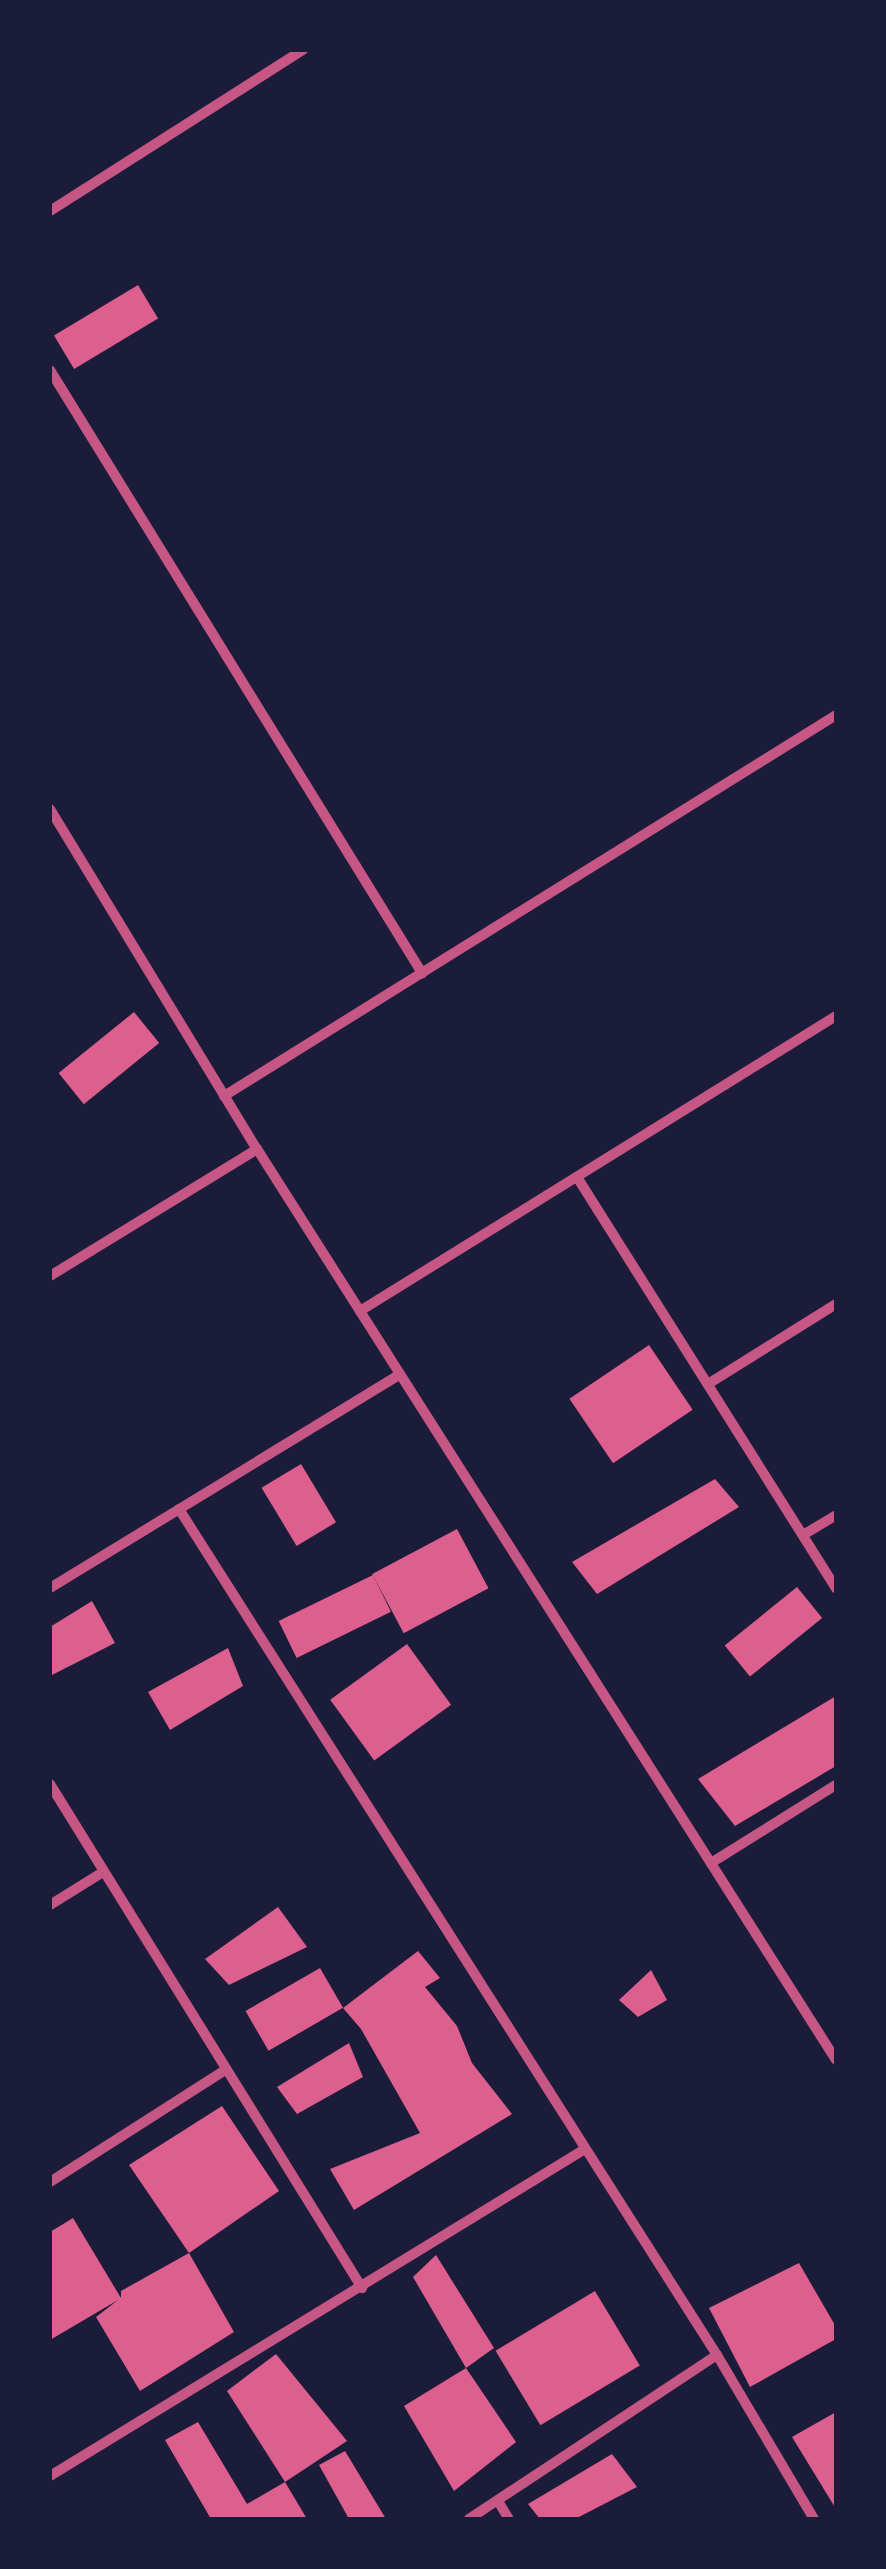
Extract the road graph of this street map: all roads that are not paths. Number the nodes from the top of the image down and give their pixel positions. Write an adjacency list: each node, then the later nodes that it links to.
1 (303, 50): 2 (street)
2 (50, 210)
3 (50, 370): 6 (street)
4 (836, 715): 6 (street)
5 (50, 809): 8 (street)
6 (422, 973): 8 (street)
7 (836, 1016): 10 (street)
8 (224, 1096): 9 (street)
9 (257, 1150): 11 (street); 13 (street)
10 (578, 1176): 13 (street); 15 (street)
11 (50, 1276)
12 (836, 1304): 15 (street)
13 (360, 1311): 14 (street)
14 (400, 1374): 16 (street); 23 (street)
15 (708, 1384): 18 (street)
16 (179, 1509): 19 (street); 28 (street)
17 (836, 1515): 18 (street)
18 (803, 1536): 20 (street)
19 (50, 1588)
20 (836, 1588)
21 (50, 1784): 24 (street)
22 (836, 1786): 23 (street)
23 (711, 1863): 26 (street)
24 (104, 1872): 25 (street); 27 (street)
25 (50, 1905)
26 (836, 2060)
27 (224, 2070): 29 (street); 30 (street)
28 (585, 2149): 30 (street); 31 (street)
29 (50, 2182)
30 (362, 2288): 32 (street)
31 (718, 2355): 33 (street); 36 (street)
32 (50, 2476)
33 (498, 2501): 34 (street); 35 (street)
34 (470, 2519)
35 (509, 2519)
36 (814, 2519)

